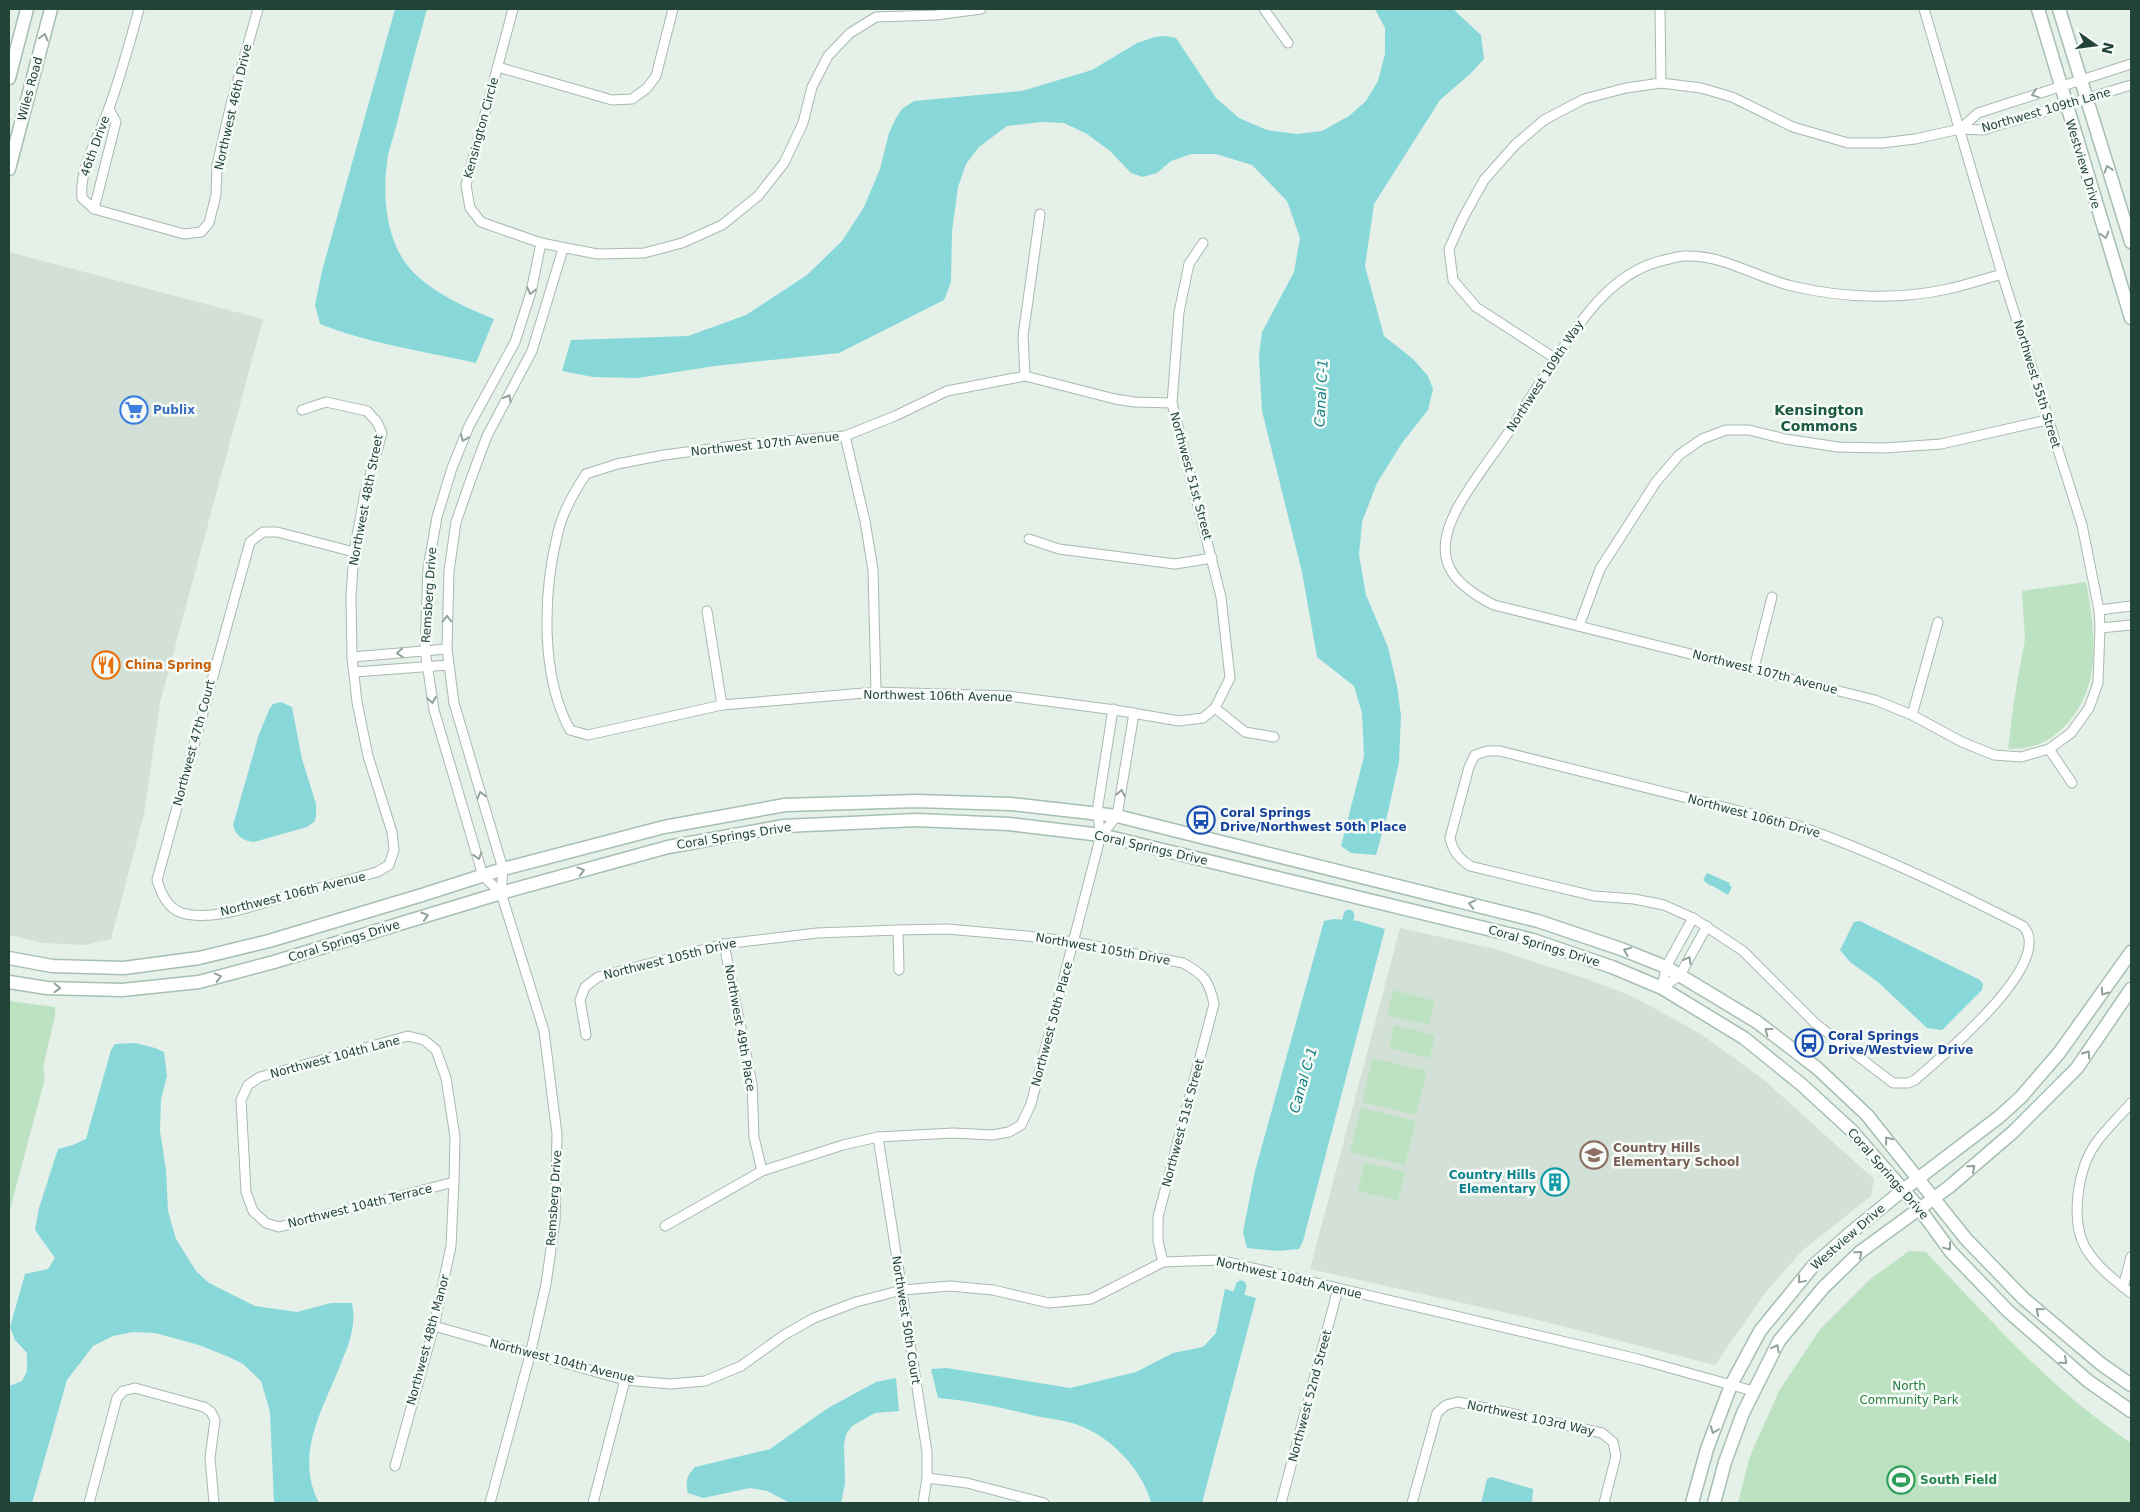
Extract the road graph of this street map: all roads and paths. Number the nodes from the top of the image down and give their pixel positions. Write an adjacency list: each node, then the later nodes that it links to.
1 (27, 9): 17 (main road, Wiles Road)
2 (52, 9): 26 (main road, Wiles Road, one-way to 2)
3 (139, 9): 24 (street, 46th Drive)
4 (258, 9): 27 (street, Northwest 46th Drive)
5 (513, 9): 16 (street, Kensington Circle)
6 (673, 9): 16 (street)
7 (981, 9): 13 (street, Kensington Circle)
8 (1264, 9): 14 (street)
9 (1660, 9): 19 (street)
10 (1924, 9): 25 (street, Northwest 55th Street)
11 (2038, 9): 20 (main road, Westview Drive)
12 (2059, 9): 18 (main road, Westview Drive)
13 (874, 13): 32 (street, Kensington Circle)
14 (1288, 43)
15 (2131, 64): 18 (street, Northwest 109th Lane)
16 (498, 67): 30 (street, Kensington Circle)
17 (9, 78)
18 (2080, 79): 20 (street, Northwest 109th Lane); 22 (main road, Westview Drive)
19 (1661, 83): 25 (street, Northwest 109th Lane); 35 (street, Northwest 109th Lane)
20 (2060, 85): 23 (main road, Westview Drive); 25 (street, Northwest 109th Lane, one-way to 25)
21 (2131, 85): 22 (street, Northwest 109th Lane)
22 (2086, 98): 23 (street, Northwest 109th Lane); 29 (main road, Westview Drive, one-way to 22)
23 (2065, 105): 25 (street, Northwest 109th Lane); 34 (main road, Westview Drive, one-way to 34)
24 (109, 108): 27 (street, 46th Drive); 27 (street, 46th Drive)
25 (1960, 129): 33 (street, Northwest 55th Street)
26 (9, 169)
27 (94, 209)
28 (1040, 214): 36 (street)
29 (2131, 242)
30 (541, 243): 32 (street, Kensington Circle); 54 (street, Remsberg Drive, one-way to 54)
31 (1204, 243): 37 (street, Northwest 51st Street)
32 (563, 249): 53 (street, Remsberg Drive, one-way to 32)
33 (2002, 274): 35 (street, Northwest 109th Way); 39 (street, Northwest 55th Street)
34 (2131, 318)
35 (1556, 359): 44 (street, Northwest 109th Way)
36 (1025, 376): 37 (street, Northwest 107th Avenue); 40 (street, Northwest 107th Avenue)
37 (1172, 403): 43 (street, Northwest 51st Street)
38 (302, 410): 42 (street, Northwest 48th Street)
39 (2047, 420): 47 (street, Northwest 55th Street); 51 (street)
40 (845, 436): 60 (street); 66 (street, Northwest 107th Avenue)
41 (1029, 539): 43 (street)
42 (354, 552): 55 (street, Northwest 48th Street); 77 (street, Northwest 47th Court)
43 (1212, 558): 62 (street, Northwest 51st Street)
44 (1448, 564): 51 (street, Northwest 107th Avenue)
45 (1772, 597): 58 (street)
46 (2131, 606): 47 (street)
47 (2099, 610): 52 (street, Northwest 55th Street)
48 (707, 611): 61 (street)
49 (1938, 622): 65 (street)
50 (2131, 625): 52 (street)
51 (1579, 626): 58 (street, Northwest 107th Avenue)
52 (2100, 628): 68 (street, Northwest 55th Street)
53 (447, 648): 54 (street); 56 (street, Remsberg Drive)
54 (425, 650): 55 (street, one-way to 55); 57 (street, Remsberg Drive)
55 (352, 657): 59 (street, Northwest 48th Street)
56 (449, 665): 57 (street); 74 (street, Remsberg Drive, one-way to 56)
57 (427, 667): 59 (street); 75 (street, Remsberg Drive, one-way to 75)
58 (1754, 668): 65 (street, Northwest 107th Avenue)
59 (354, 672): 73 (street, Northwest 48th Street)
60 (876, 692): 61 (street, Northwest 106th Avenue); 63 (street, Northwest 106th Avenue)
61 (722, 705): 66 (street, Northwest 106th Avenue)
62 (1216, 708): 64 (street, Northwest 106th Avenue); 67 (street)
63 (1114, 709): 64 (street, Northwest 106th Avenue); 70 (street, Northwest 50th Place)
64 (1134, 713): 71 (street, one-way to 64)
65 (1912, 715): 68 (street, Northwest 107th Avenue)
66 (570, 730)
67 (1274, 738)
68 (2049, 749): 69 (street)
69 (2072, 783)
70 (1098, 812): 71 (main road, Coral Springs Drive); 72 (street, Northwest 50th Place); 74 (main road, Coral Springs Drive)
71 (1117, 816): 72 (street, Northwest 50th Place); 86 (main road, Coral Springs Drive, one-way to 71)
72 (1100, 835): 76 (main road, Coral Springs Drive, one-way to 72); 81 (street, Northwest 50th Place); 91 (main road, Coral Springs Drive)
73 (389, 865): 77 (street, Northwest 106th Avenue)
74 (503, 869): 75 (main road, Coral Springs Drive); 76 (street, Remsberg Drive)
75 (484, 876): 76 (street, Remsberg Drive); 85 (main road, Coral Springs Drive)
76 (501, 893): 92 (main road, Coral Springs Drive, one-way to 76); 113 (street, Remsberg Drive)
77 (168, 904)
78 (1693, 918): 79 (street, Northwest 106th Drive); 79 (street, Northwest 106th Drive); 86 (street)
79 (1707, 926): 88 (street, one-way to 79)
80 (898, 930): 81 (street, Northwest 105th Drive); 82 (street, Northwest 105th Drive); 87 (street)
81 (1074, 942): 90 (street, Northwest 105th Drive); 97 (street, Northwest 50th Place)
82 (724, 944): 94 (street, Northwest 105th Drive); 98 (street, Northwest 49th Place)
83 (2131, 952): 99 (main road, Westview Drive, one-way to 99)
84 (9, 958): 85 (main road, Coral Springs Drive)
85 (94, 967): 92 (main road)
86 (1666, 967): 88 (main road, Coral Springs Drive); 91 (street)
87 (900, 970)
88 (1680, 975): 91 (street); 99 (main road, Coral Springs Drive, one-way to 88)
89 (9, 982): 92 (main road, Coral Springs Drive, one-way to 92)
90 (1210, 985): 107 (street, Northwest 51st Street)
91 (1662, 988): 101 (main road, Coral Springs Drive)
92 (92, 989)
93 (2131, 989): 102 (main road, Westview Drive, one-way to 93)
94 (586, 1035)
95 (424, 1040): 100 (street, Northwest 48th Manor); 104 (street, Northwest 104th Lane)
96 (2131, 1103): 108 (street)
97 (878, 1137): 98 (street); 110 (street, Northwest 50th Court)
98 (762, 1171): 105 (street)
99 (1919, 1178): 101 (main road, Westview Drive); 102 (main road, Coral Springs Drive)
100 (454, 1182): 104 (street, Northwest 104th Terrace); 112 (street, Northwest 48th Manor)
101 (1902, 1190): 103 (main road, Coral Springs Drive); 115 (main road, Westview Drive, one-way to 115)
102 (1934, 1198): 103 (main road, Westview Drive); 116 (main road, Coral Springs Drive, one-way to 102)
103 (1919, 1208): 117 (main road, Westview Drive, one-way to 103); 118 (main road, Coral Springs Drive, one-way to 118)
104 (266, 1223)
105 (665, 1226)
106 (2131, 1258): 108 (street)
107 (1163, 1262): 109 (street, Northwest 104th Avenue); 110 (street, Northwest 104th Avenue)
108 (2123, 1287): 111 (street)
109 (1338, 1289): 115 (street, Northwest 104th Avenue); 127 (street, Northwest 52nd Street)
110 (902, 1290): 114 (street, Northwest 104th Avenue); 120 (street, Northwest 50th Court)
111 (2131, 1293)
112 (434, 1326): 113 (street, Northwest 104th Avenue); 119 (street, Northwest 48th Manor)
113 (530, 1355): 114 (street, Northwest 104th Avenue); 123 (street, Remsberg Drive)
114 (626, 1380): 124 (street)
115 (1731, 1385): 117 (street, Northwest 104th Avenue); 130 (main road, Westview Drive, one-way to 130)
116 (2131, 1385)
117 (1753, 1391): 131 (main road, Westview Drive)
118 (2131, 1410)
119 (394, 1466)
120 (927, 1478): 125 (street, Northwest 50th Court); 126 (street)
121 (89, 1503): 122 (street)
122 (214, 1503)
123 (490, 1503)
124 (593, 1503)
125 (923, 1503)
126 (1044, 1503)
127 (1281, 1503)
128 (1412, 1503): 129 (street, Northwest 103rd Way)
129 (1604, 1503)
130 (1692, 1503)
131 (1714, 1503)

